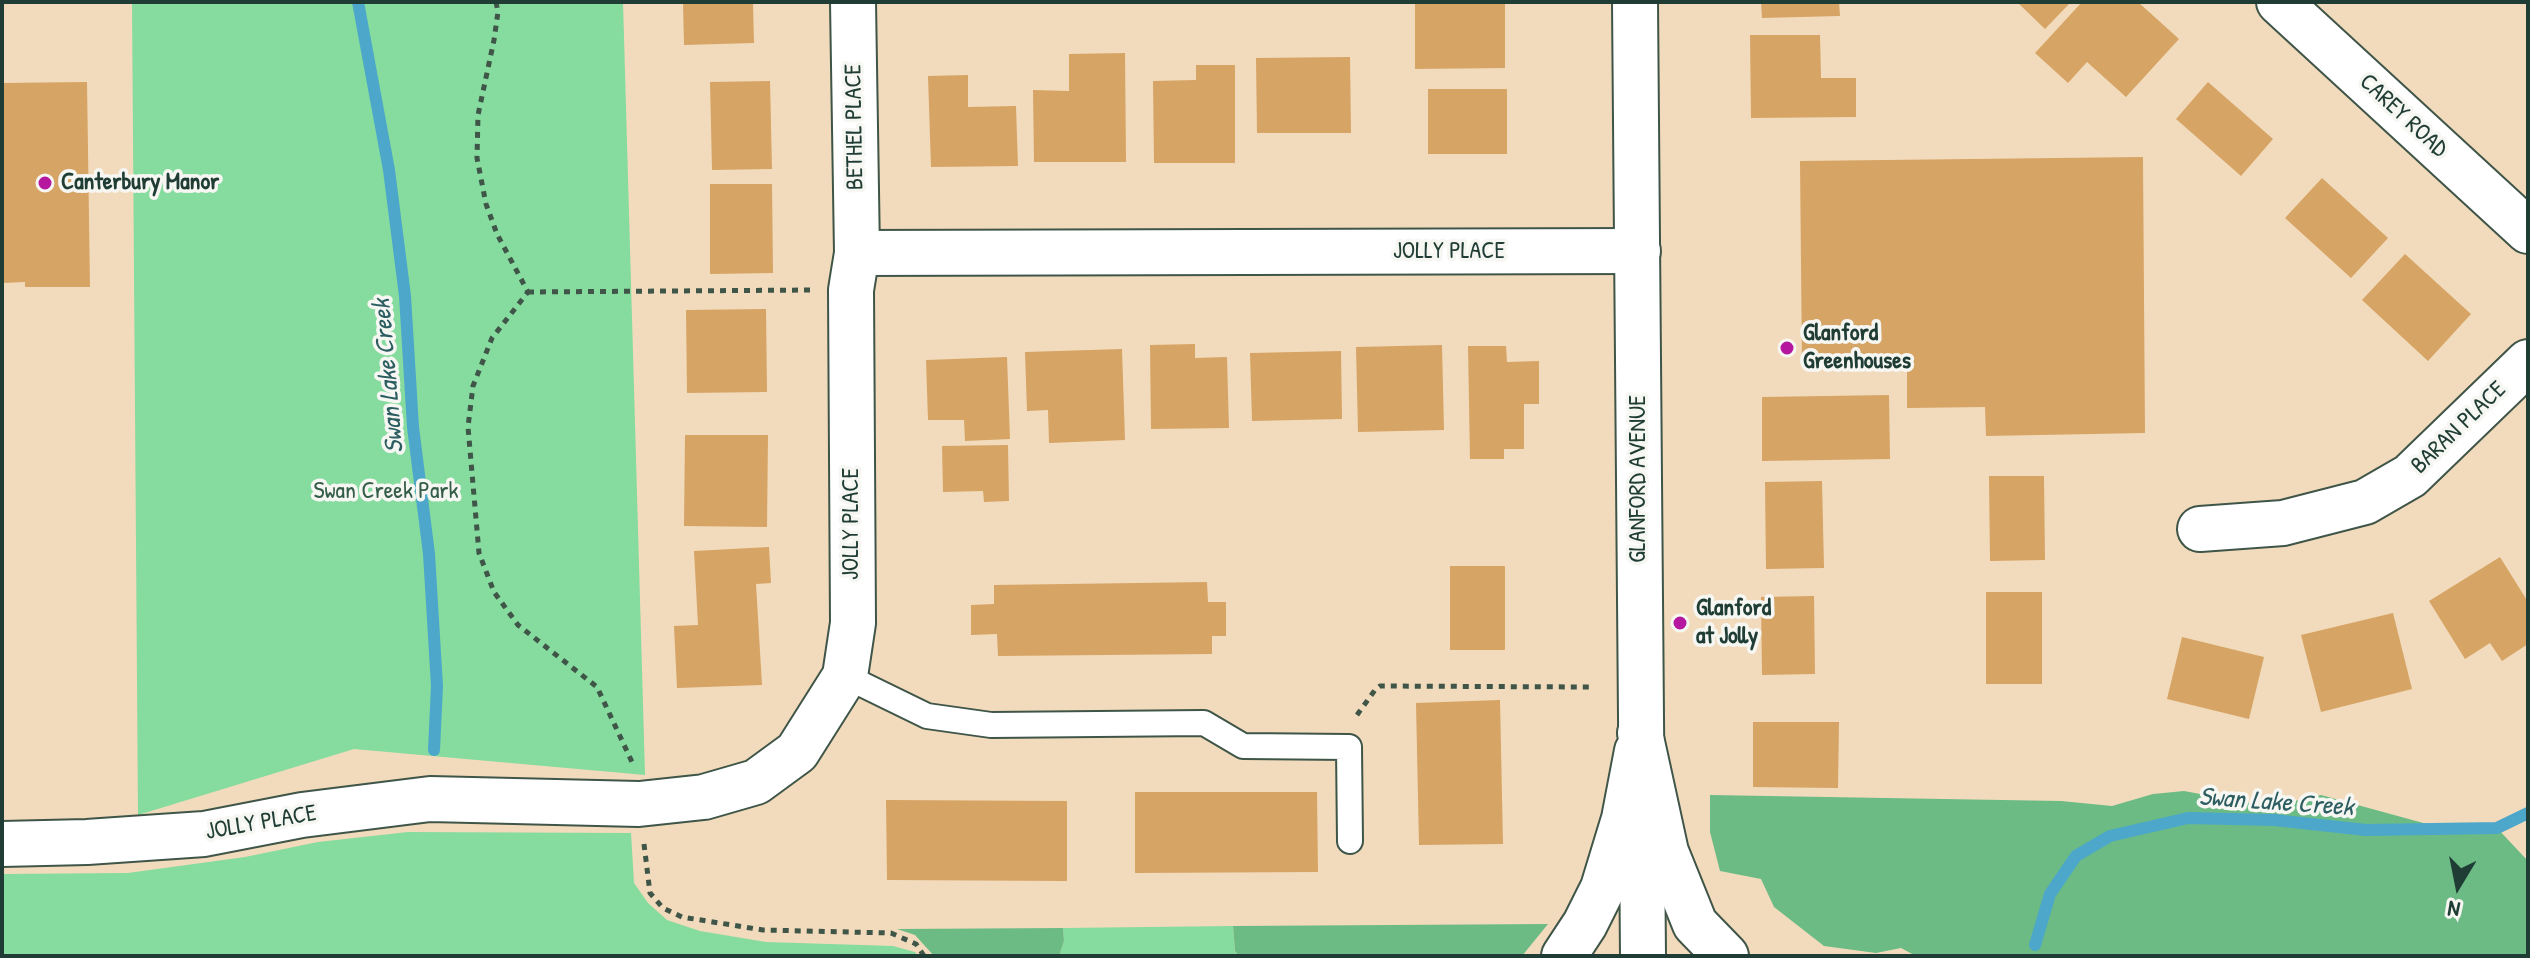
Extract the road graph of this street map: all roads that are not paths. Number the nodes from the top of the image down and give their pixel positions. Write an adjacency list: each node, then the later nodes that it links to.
1 (853, 2): 6 (street, BETHEL PLACE)
2 (1635, 2): 5 (street, GLANFORD AVENUE)
3 (2279, 2): 4 (street, CAREY ROAD)
4 (2528, 231)
5 (1638, 251): 6 (street, JOLLY PLACE); 10 (street, GLANFORD AVENUE)
6 (854, 271): 9 (street, JOLLY PLACE)
7 (2528, 362): 8 (street, BARAN PLACE)
8 (2200, 529)
9 (845, 676): 11 (lane); 12 (street, JOLLY PLACE)
10 (1640, 733): 13 (street); 14 (street, GLANFORD AVENUE); 15 (street)
11 (1350, 841)
12 (2, 844)
13 (1564, 956)
14 (1643, 956)
15 (1726, 956)

